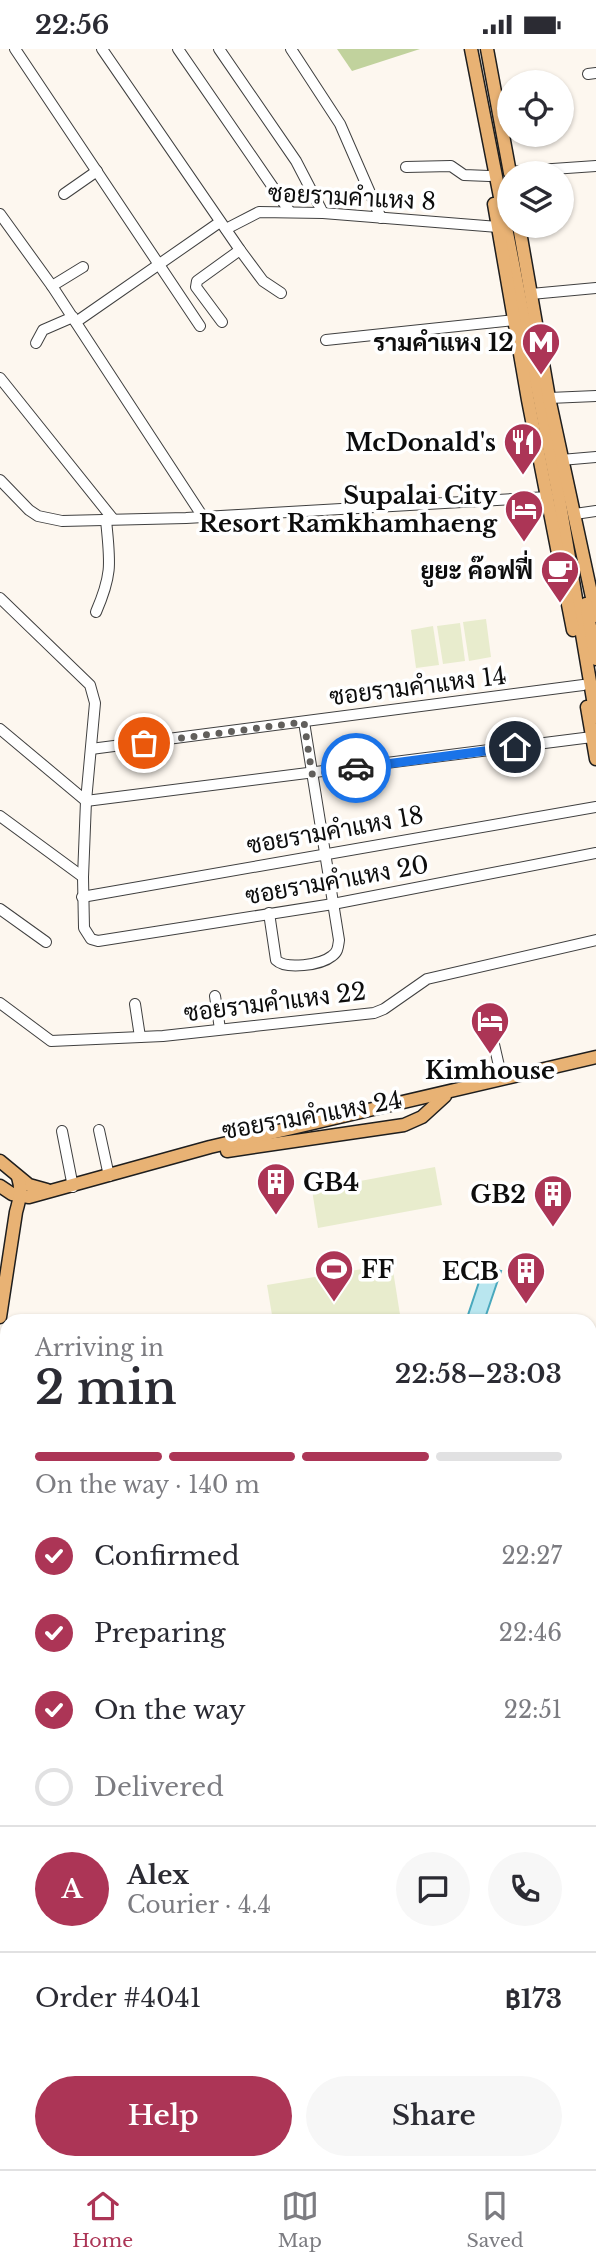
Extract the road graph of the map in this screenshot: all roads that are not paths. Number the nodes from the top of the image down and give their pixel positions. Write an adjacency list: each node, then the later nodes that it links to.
1 (15, 49): 13 (street)
2 (102, 49): 23 (street)
3 (178, 49): 18 (street)
4 (219, 49): 20 (street)
5 (291, 49): 21 (street)
6 (471, 49): 8 (main road)
7 (487, 49): 9 (main road)
8 (481, 100): 14 (main road); 16 (main road)
9 (507, 161)
10 (596, 166): 12 (street)
11 (406, 167): 14 (street)
12 (574, 168)
13 (97, 171): 15 (street); 28 (street)
14 (489, 176): 17 (main road)
15 (64, 194)
16 (497, 199)
17 (497, 208)
18 (290, 212): 20 (street, ซอยรามคำแหง 8); 23 (street, ซอยรามคำแหง 8)
19 (0, 213): 30 (street)
20 (323, 213): 21 (street, ซอยรามคำแหง 8)
21 (382, 218): 22 (street, ซอยรามคำแหง 8)
22 (497, 224)
23 (223, 226): 27 (street); 28 (street, ซอยรามคำแหง 8)
24 (503, 238): 35 (main road)
25 (504, 238): 56 (main road)
26 (521, 238): 33 (main road)
27 (240, 250): 32 (street); 36 (street)
28 (159, 264): 34 (street, ซอยรามคำแหง 8); 37 (street)
29 (83, 267): 30 (street)
30 (52, 286): 34 (street)
31 (596, 288): 33 (street)
32 (281, 293)
33 (531, 294): 42 (main road)
34 (74, 320): 39 (street, ซอยรามคำแหง 8); 49 (street)
35 (514, 320): 38 (street); 46 (main road)
36 (222, 323)
37 (201, 326)
38 (326, 341)
39 (36, 342)
40 (0, 378): 50 (street)
41 (596, 396): 42 (street)
42 (549, 398): 44 (main road)
43 (596, 457): 44 (street)
44 (562, 463): 48 (main road); 54 (main road)
45 (0, 480): 50 (street)
46 (548, 497): 49 (street); 55 (main road)
47 (596, 511): 48 (street)
48 (575, 514): 53 (main road)
49 (203, 517): 50 (street)
50 (110, 520): 52 (street)
51 (0, 598): 60 (street)
52 (96, 613)
53 (596, 616)
54 (596, 659)
55 (583, 685): 57 (street, ซอยรามคำแหง 14); 59 (main road)
56 (596, 717)
57 (304, 722): 60 (street, ซอยรามคำแหง 14); 62 (street)
58 (0, 729): 63 (street)
59 (592, 737): 61 (main road); 62 (street)
60 (91, 749): 63 (street)
61 (596, 759)
62 (312, 774): 63 (street); 66 (street)
63 (86, 801): 68 (street)
64 (596, 807): 66 (street, ซอยรามคำแหง 18)
65 (0, 816): 68 (street)
66 (324, 853): 69 (street, ซอยรามคำแหง 18); 70 (street)
67 (596, 853): 70 (street, ซอยรามคำแหง 20)
68 (83, 877): 69 (street)
69 (82, 897): 72 (street, ซอยรามคำแหง 20)
70 (333, 904): 72 (street, ซอยรามคำแหง 20); 72 (street)
71 (0, 909): 74 (street)
72 (269, 913)
73 (596, 940): 79 (street, ซอยรามคำแหง 22)
74 (46, 942)
75 (215, 996): 79 (street)
76 (0, 1003): 80 (street, ซอยรามคำแหง 22)
77 (135, 1004): 80 (street)
78 (488, 1018): 82 (street)
79 (220, 1029): 80 (street, ซอยรามคำแหง 22)
80 (140, 1037)
81 (596, 1057): 82 (main road, ซอยรามคำแหง 24)
82 (502, 1079): 83 (main road, ซอยรามคำแหง 24)
83 (452, 1092): 84 (main road, ซอยรามคำแหง 24); 85 (main road, ซอยรามคำแหง 24)
84 (326, 1121): 85 (main road); 88 (main road, ซอยรามคำแหง 24)
85 (382, 1127): 88 (main road, ซอยรามคำแหง 24)
86 (99, 1130): 90 (street)
87 (62, 1131): 93 (street)
88 (171, 1158): 90 (main road, ซอยรามคำแหง 24)
89 (0, 1161): 91 (main road)
90 (109, 1176): 93 (main road, ซอยรามคำแหง 24)
91 (18, 1177): 94 (main road); 95 (main road)
92 (0, 1186): 95 (main road); 96 (main road)
93 (73, 1187): 94 (main road, ซอยรามคำแหง 24)
94 (54, 1191): 95 (main road, ซอยรามคำแหง 24); 96 (main road)
95 (21, 1197): 96 (main road)
96 (16, 1212): 97 (main road)
97 (1, 1299)

